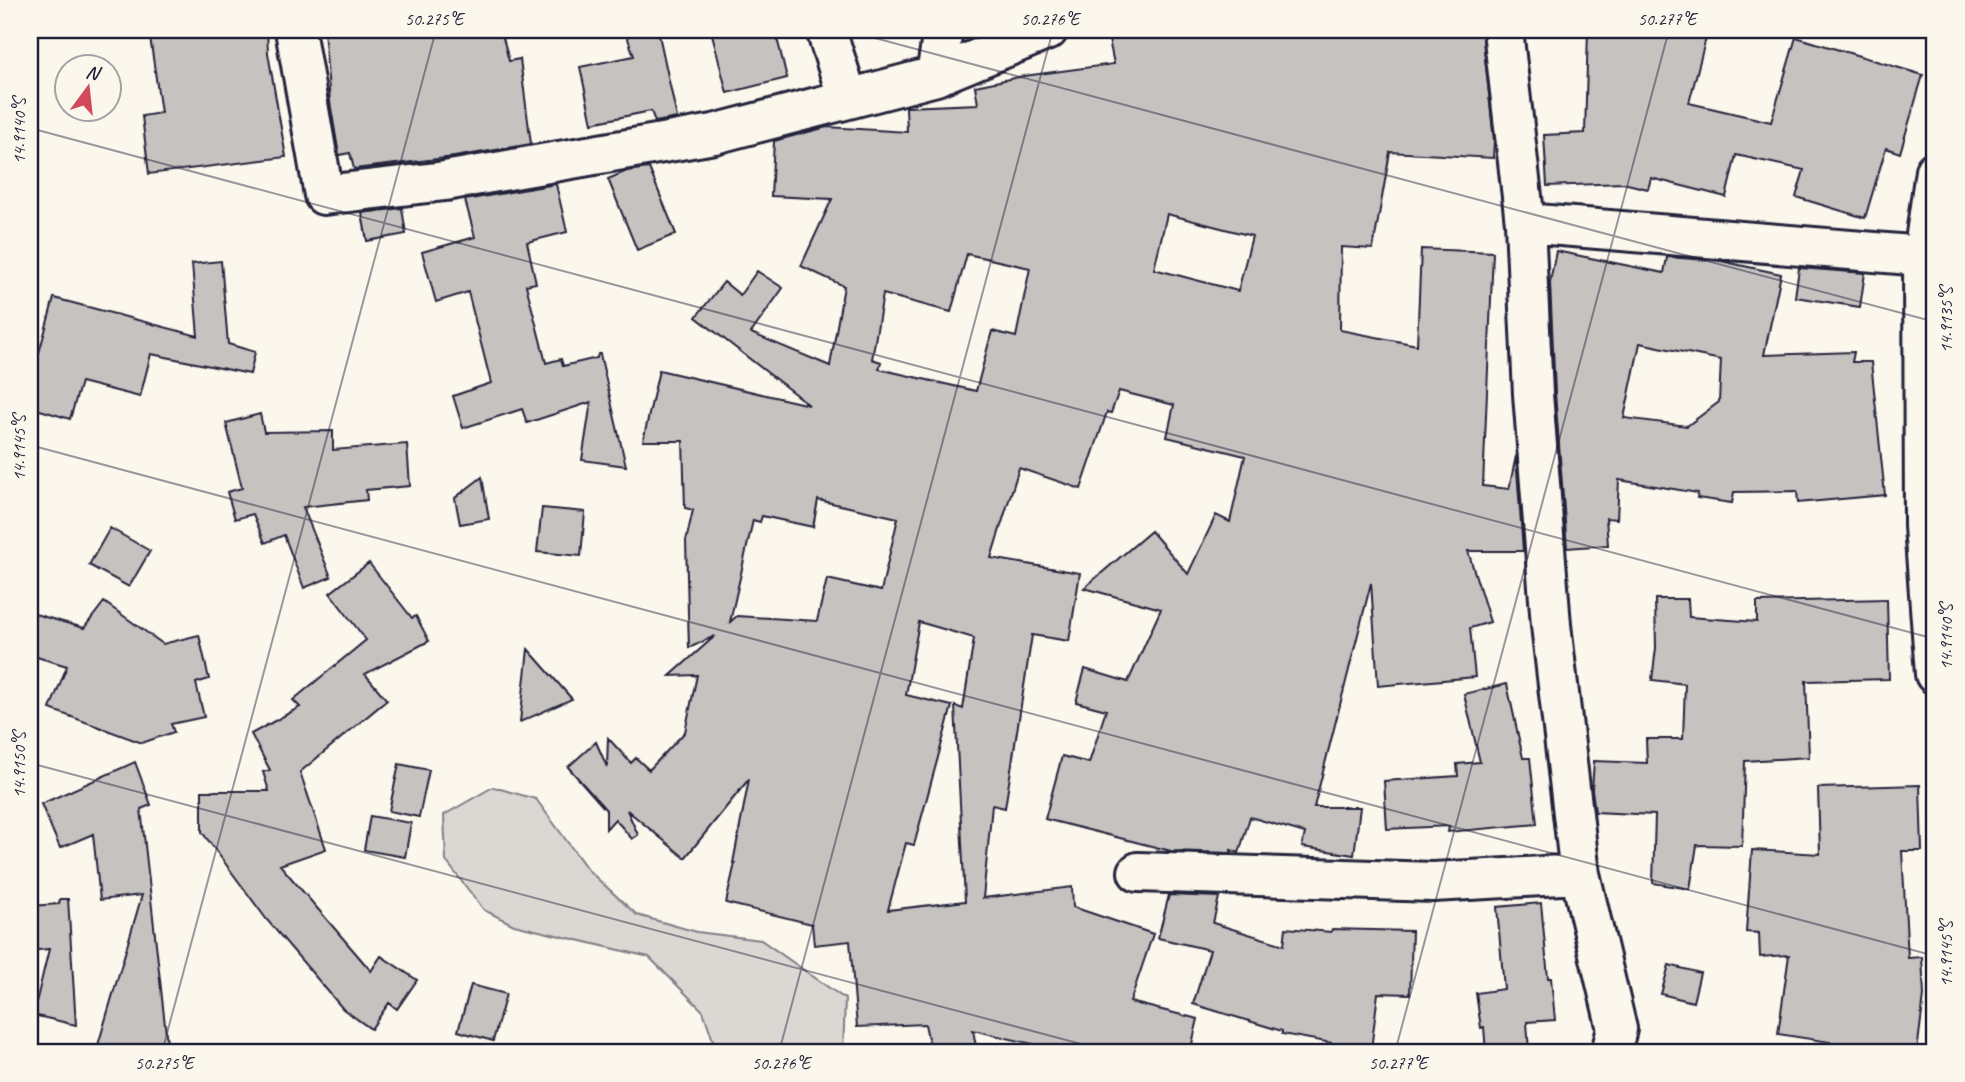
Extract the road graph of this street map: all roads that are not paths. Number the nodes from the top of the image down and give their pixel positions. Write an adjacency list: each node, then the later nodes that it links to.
1 (295, 30): 7 (street)
2 (826, 30): 7 (street)
3 (943, 30): 6 (street)
4 (1048, 30): 6 (street)
5 (1503, 30): 9 (street)
6 (936, 76): 7 (street)
7 (848, 99)
8 (1935, 171): 10 (street)
9 (1525, 223): 10 (street); 13 (street)
10 (1923, 256): 11 (street)
11 (1935, 674)
12 (1138, 873): 13 (street)
13 (1580, 874): 14 (street)
14 (1611, 1052)

